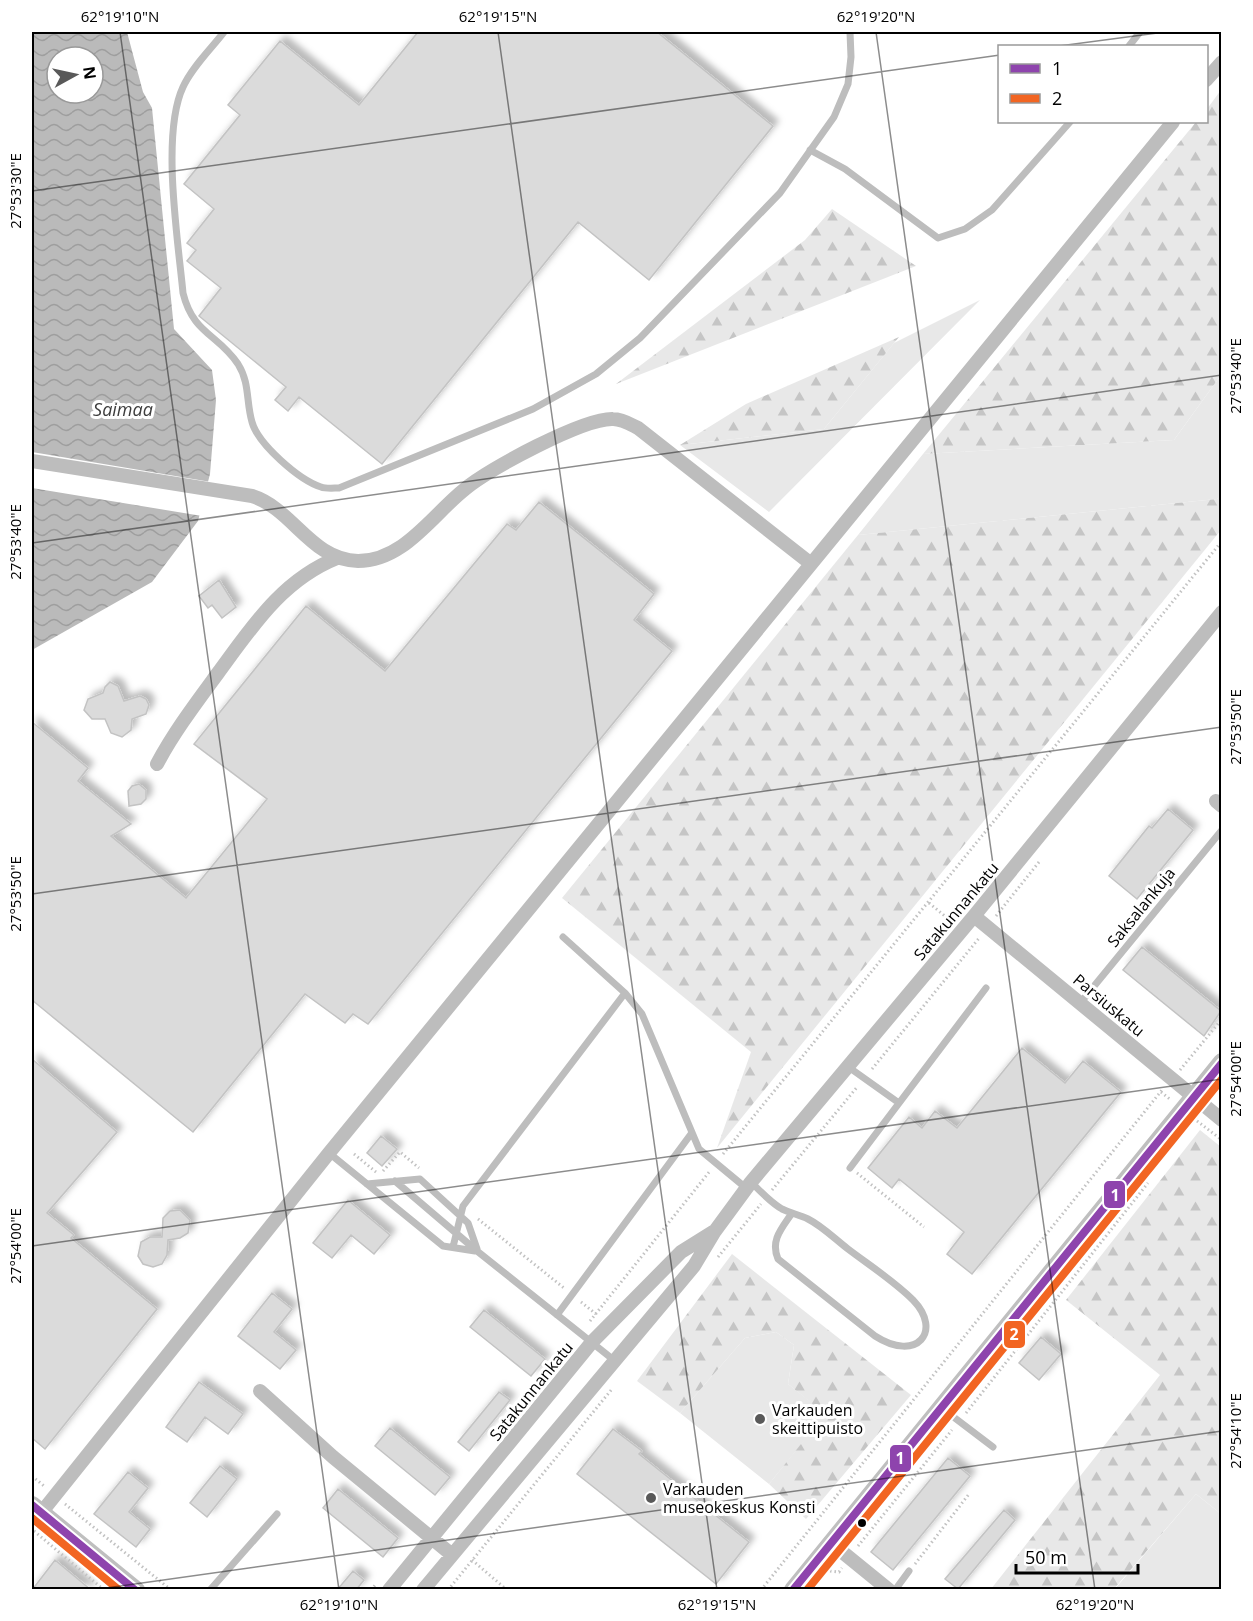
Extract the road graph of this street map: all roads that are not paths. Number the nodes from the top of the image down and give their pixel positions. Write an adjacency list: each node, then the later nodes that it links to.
1 (224, 32): 9 (lane)
2 (850, 32): 9 (lane)
3 (1140, 32): 4 (lane)
4 (1130, 45)
5 (1221, 62): 6 (street)
6 (1208, 78)
7 (1069, 123): 9 (lane)
8 (1172, 123): 12 (street)
9 (810, 150)
10 (32, 461): 11 (street)
11 (337, 558): 12 (street); 14 (street)
12 (810, 563): 27 (street)
13 (1221, 612): 16 (street, Satakunnankatu)
14 (157, 765)
15 (1221, 830): 20 (lane, Saksalankuja)
16 (974, 916): 20 (street, Parsiuskatu); 22 (street, Satakunnankatu)
17 (563, 938): 19 (lane)
18 (986, 988): 24 (lane)
19 (625, 993): 26 (lane); 33 (lane)
20 (1081, 1002): 23 (street, Parsiuskatu)
21 (1221, 1062): 23 (street)
22 (847, 1066): 24 (lane); 31 (street, Satakunnankatu)
23 (1193, 1098): 25 (street, Parsiuskatu); 42 (street)
24 (899, 1103): 28 (lane)
25 (1221, 1120)
26 (691, 1134): 31 (lane); 38 (lane)
27 (329, 1153): 30 (lane); 44 (street)
28 (850, 1168)
29 (395, 1181): 30 (lane); 33 (lane); 35 (lane)
30 (367, 1184): 36 (lane)
31 (749, 1185): 32 (lane); 34 (street, Satakunnankatu)
32 (792, 1213): 32 (lane)
33 (460, 1216): 35 (lane); 37 (lane)
34 (715, 1231): 39 (street, Satakunnankatu); 40 (street, Satakunnankatu)
35 (456, 1234): 36 (lane); 37 (lane)
36 (453, 1247): 37 (lane)
37 (477, 1251): 38 (lane)
38 (557, 1315): 39 (lane)
39 (592, 1342): 40 (lane); 46 (street, Satakunnankatu)
40 (615, 1361): 48 (street, Satakunnankatu)
41 (260, 1391): 46 (street)
42 (941, 1407): 43 (lane); 47 (street)
43 (993, 1447)
44 (35, 1513): 50 (street)
45 (277, 1514): 51 (lane)
46 (432, 1537): 48 (street); 52 (street, Satakunnankatu)
47 (830, 1542): 54 (street); 55 (street)
48 (451, 1554): 53 (street, Satakunnankatu)
49 (909, 1571): 56 (lane)
50 (136, 1590)
51 (210, 1590)
52 (389, 1590)
53 (423, 1590)
54 (793, 1590)
55 (889, 1590)
56 (895, 1590)

